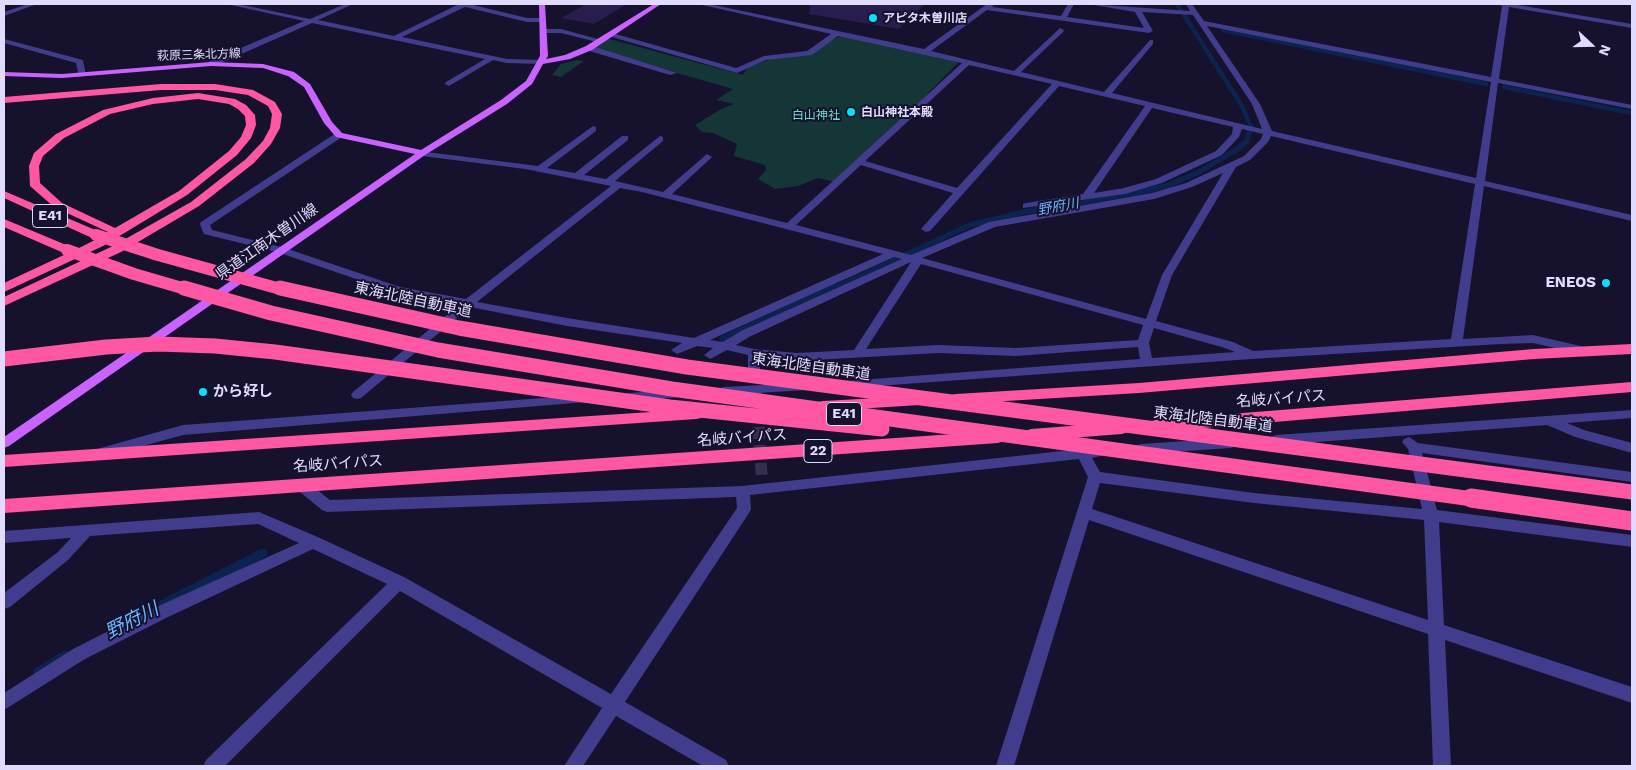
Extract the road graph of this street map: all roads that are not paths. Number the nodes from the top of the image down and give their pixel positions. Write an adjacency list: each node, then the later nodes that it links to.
1 (34, 4): 15 (street)
2 (228, 4): 18 (street)
3 (350, 4): 18 (street)
4 (464, 4): 17 (street); 25 (street)
5 (542, 4): 17 (main road)
6 (658, 4): 24 (main road)
7 (701, 4): 23 (street)
8 (1071, 4): 16 (street)
9 (1091, 4): 13 (street)
10 (1189, 4): 14 (street)
11 (1505, 4): 20 (street); 39 (street)
12 (988, 6): 16 (street); 30 (street)
13 (1137, 10): 14 (street); 16 (street)
14 (1191, 13): 19 (street)
15 (4, 14)
16 (1063, 19)
17 (543, 20): 22 (main road)
18 (310, 21): 25 (street); 34 (street)
19 (1202, 23): 39 (street); 48 (street)
20 (1632, 26)
21 (1060, 30): 38 (street)
22 (544, 31): 27 (street); 32 (main road)
23 (836, 34): 24 (street); 30 (street)
24 (609, 35): 27 (main road)
25 (395, 38): 31 (street)
26 (4, 41): 37 (street)
27 (601, 41): 29 (main road)
28 (1150, 42): 42 (street)
29 (589, 48): 32 (main road); 35 (street)
30 (925, 52): 33 (street)
31 (492, 58): 32 (street); 41 (street)
32 (543, 62): 52 (main road, 県道江南木曽川線)
33 (968, 62): 38 (street); 54 (street)
34 (211, 64): 37 (main road, 萩原三条北方線); 49 (main road, 萩原三条北方線)
35 (673, 73)
36 (4, 74): 37 (main road, 萩原三条北方線)
37 (82, 74)
38 (1016, 74): 40 (street)
39 (1494, 80): 45 (street); 58 (street)
40 (1057, 83): 42 (street); 60 (street)
41 (449, 84)
42 (1106, 95): 44 (street)
43 (4, 100): 74 (highway)
44 (1150, 105): 46 (street); 63 (street)
45 (1632, 106)
46 (1240, 127): 48 (street); 63 (street)
47 (593, 129): 56 (street)
48 (1263, 132): 55 (street); 58 (street)
49 (339, 135): 52 (main road); 70 (street)
50 (625, 138): 57 (street)
51 (660, 139): 59 (street)
52 (422, 153): 56 (street); 70 (main road, 県道江南木曽川線)
53 (707, 157): 62 (street)
54 (859, 162): 60 (street); 67 (street)
55 (1232, 165): 72 (street); 76 (street)
56 (539, 169): 57 (street)
57 (577, 176): 59 (street)
58 (1480, 182): 65 (street); 79 (street)
59 (613, 183): 62 (street); 75 (street)
60 (959, 192): 68 (street)
61 (4, 194): 69 (highway, 東海北陸自動車道 / E41)
62 (666, 195): 67 (street)
63 (1086, 197): 64 (street)
64 (1026, 206)
65 (1632, 218)
66 (4, 223): 102 (highway, E41, bridge)
67 (789, 226): 71 (street)
68 (926, 229)
69 (103, 232): 73 (highway); 107 (highway, 東海北陸自動車道 / E41, bridge)
70 (281, 250): 75 (street); 96 (main road, 県道江南木曽川線)
71 (892, 254): 72 (street); 77 (street)
72 (910, 260): 76 (street); 80 (street); 85 (street)
73 (4, 288)
74 (4, 302)
75 (470, 304): 77 (street); 92 (street)
76 (1149, 325): 78 (street); 87 (street)
77 (698, 342): 80 (street); 82 (street)
78 (1143, 343): 85 (street); 89 (street)
79 (1456, 343): 83 (street); 87 (street)
80 (725, 346): 84 (street); 86 (street)
81 (1632, 349): 83 (highway, 名岐バイパス)
82 (677, 350)
83 (1588, 351): 100 (highway, 名岐バイパス)
84 (754, 353): 85 (street); 90 (street)
85 (858, 353)
86 (710, 355)
87 (1251, 355): 89 (street)
88 (4, 359): 102 (highway, bridge)
89 (1147, 362): 100 (street)
90 (754, 368)
91 (1632, 387): 105 (highway, 名岐バイパス / 22)
92 (357, 395)
93 (1632, 414): 94 (street)
94 (1550, 421): 95 (street); 98 (street)
95 (1400, 432): 97 (street); 99 (street)
96 (4, 443)
97 (1414, 447): 104 (street); 110 (street)
98 (1632, 448)
99 (1083, 453): 103 (street); 106 (street)
100 (85, 456): 101 (highway, 名岐バイパス)
101 (4, 460)
102 (1205, 461): 111 (highway, E41, bridge)
103 (1095, 477): 109 (street); 110 (street)
104 (1632, 477)
105 (300, 484): 106 (street); 108 (highway, 名岐バイパス / 22)
106 (742, 491): 121 (street)
107 (1632, 492)
108 (4, 506)
109 (1086, 513): 118 (street); 125 (street)
110 (1431, 515): 114 (street); 118 (street)
111 (1632, 521)
112 (86, 531): 113 (street); 115 (street); 117 (street)
113 (4, 537)
114 (1632, 541)
115 (315, 542): 116 (street); 120 (street)
116 (398, 582): 121 (street); 122 (street)
117 (4, 602)
118 (1438, 632): 119 (street); 126 (street)
119 (1632, 696)
120 (4, 702)
121 (616, 705): 123 (street); 124 (street)
122 (212, 766)
123 (573, 766)
124 (720, 766)
125 (1005, 766)
126 (1442, 766)

